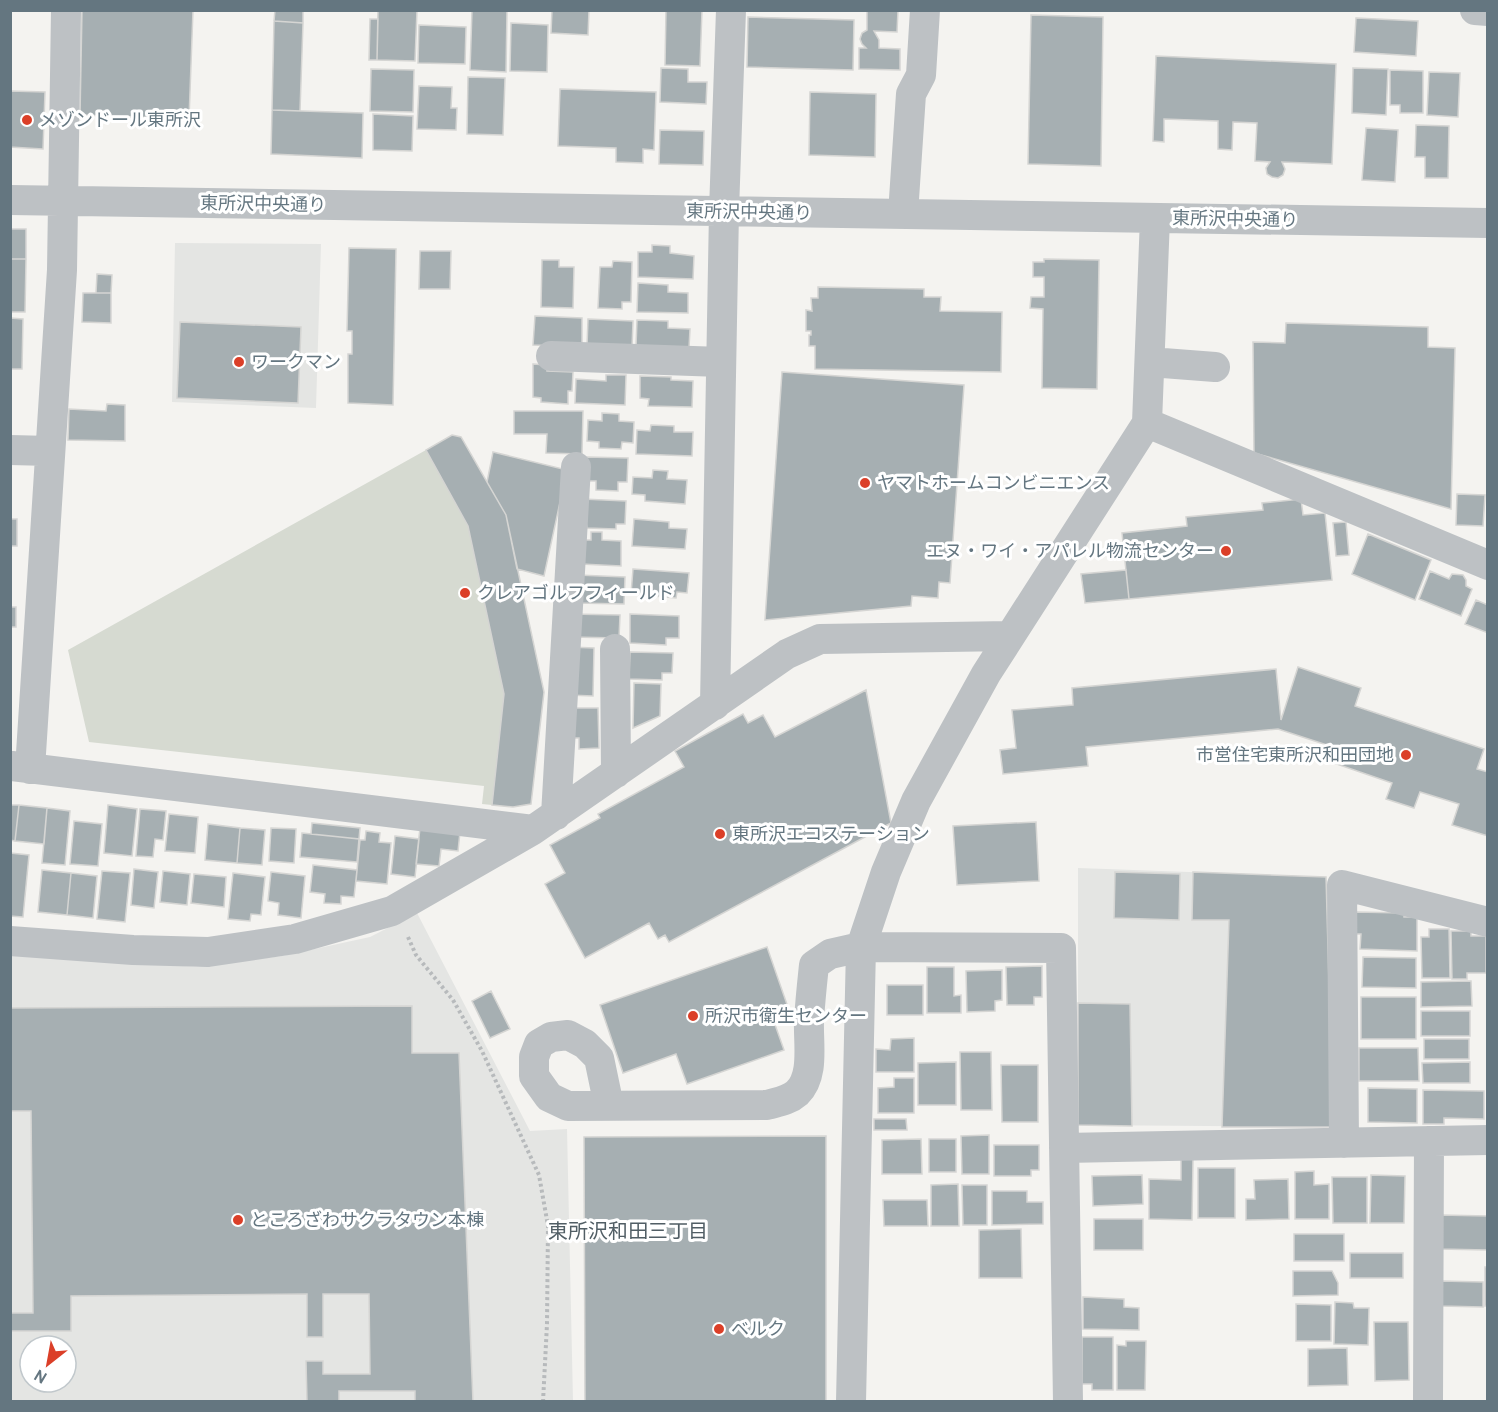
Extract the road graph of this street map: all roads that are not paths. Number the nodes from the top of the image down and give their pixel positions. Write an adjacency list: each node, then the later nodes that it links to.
1 (66, 10): 7 (street)
2 (731, 10): 8 (street)
3 (925, 10): 9 (street)
4 (1474, 10): 5 (street)
5 (1488, 11)
6 (10, 200): 7 (street, 東所沢中央通り)
7 (63, 201): 8 (street, 東所沢中央通り); 18 (street)
8 (724, 211): 9 (street, 東所沢中央通り); 13 (street)
9 (903, 214): 10 (street, 東所沢中央通り)
10 (1155, 218): 11 (street, 東所沢中央通り); 14 (street)
11 (1488, 223)
12 (551, 356): 13 (street)
13 (721, 362): 23 (street)
14 (1150, 362): 15 (street); 16 (street)
15 (1215, 367)
16 (1147, 423): 20 (street); 21 (street)
17 (10, 450): 18 (street)
18 (50, 451): 24 (street)
19 (576, 467): 26 (street)
20 (1488, 565)
21 (1010, 636): 23 (street); 29 (street)
22 (615, 649): 25 (street)
23 (715, 705): 25 (street)
24 (20, 768): 26 (street)
25 (616, 773): 26 (street)
26 (544, 822): 28 (street)
27 (1488, 922): 33 (street)
28 (10, 941)
29 (861, 947): 30 (street); 34 (street); 35 (street)
30 (609, 1106)
31 (1488, 1140): 32 (street)
32 (1428, 1141): 33 (street); 37 (street)
33 (1344, 1143): 34 (street)
34 (1064, 1148): 36 (street)
35 (851, 1401)
36 (1068, 1401)
37 (1428, 1401)

